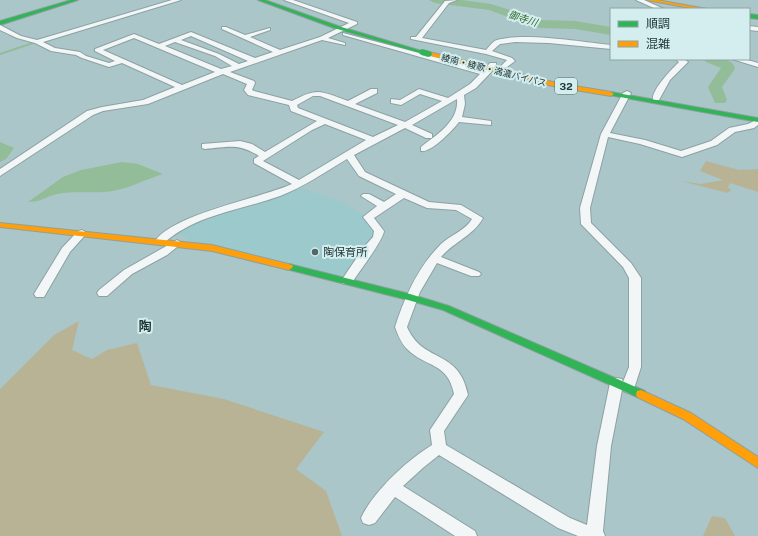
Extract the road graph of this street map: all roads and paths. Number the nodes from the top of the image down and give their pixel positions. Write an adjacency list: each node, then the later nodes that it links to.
1 (76, 0): 11 (main road)
2 (178, 0): 19 (street)
3 (260, 0): 15 (main road, 綾南・綾歌・満濃バイパス / 32)
4 (273, 0): 15 (main road, 綾南・綾歌・満濃バイパス / 32)
5 (287, 0): 15 (street)
6 (639, 0): 9 (street)
7 (648, 0): 10 (main road)
8 (451, 1): 22 (street)
9 (659, 8)
10 (699, 8)
11 (0, 23)
12 (0, 27): 19 (street)
13 (224, 28): 16 (street)
14 (268, 29): 16 (street)
15 (344, 29): 17 (street); 26 (main road, 綾南・綾歌・満濃バイパス / 32)
16 (242, 36): 20 (street); 25 (street)
17 (322, 38): 21 (street); 25 (street)
18 (174, 40): 20 (street); 23 (street); 33 (street)
19 (37, 42): 31 (street)
20 (216, 43): 28 (street)
21 (343, 44)
22 (445, 44): 26 (street); 27 (street)
23 (159, 46): 31 (street); 36 (street)
24 (610, 47): 27 (street)
25 (279, 52): 28 (street)
26 (427, 52): 35 (main road, 綾南・綾歌・満濃バイパス / 32); 35 (street)
27 (487, 52): 34 (street)
28 (253, 60): 33 (street)
29 (681, 60): 41 (street)
30 (740, 60): 32 (street)
31 (122, 61): 37 (street)
32 (758, 65)
33 (238, 66): 36 (street)
34 (503, 68): 35 (main road, 綾南・綾歌・満濃バイパス / 32); 40 (main road, 綾南・綾歌・満濃バイパス / 32)
35 (489, 69): 39 (street); 40 (main road, 綾南・綾歌・満濃バイパス / 32)
36 (222, 72): 37 (street); 44 (street)
37 (181, 87): 60 (street)
38 (374, 91): 45 (street)
39 (460, 94): 43 (street); 48 (street)
40 (626, 96): 41 (main road, 綾南・綾歌・満濃バイパス / 32); 46 (main road, 綾南・綾歌・満濃バイパス / 32); 53 (street)
41 (656, 98): 46 (main road, 綾南・綾歌・満濃バイパス / 32)
42 (394, 101): 43 (street)
43 (449, 101): 52 (street)
44 (293, 104): 45 (street); 50 (street)
45 (348, 104): 52 (street)
46 (705, 109): 47 (main road, 綾南・綾歌・満濃バイパス / 32); 49 (main road, 綾南・綾歌・満濃バイパス / 32)
47 (758, 115)
48 (457, 119): 51 (street); 57 (street)
49 (758, 120): 53 (street)
50 (324, 121): 55 (street); 59 (street)
51 (488, 123)
52 (406, 125): 54 (street); 55 (street)
53 (605, 134): 75 (street)
54 (429, 136)
55 (374, 140): 58 (street)
56 (205, 146): 59 (street)
57 (424, 149)
58 (349, 155): 61 (street); 62 (street)
59 (265, 156): 61 (street)
60 (0, 173)
61 (299, 184): 67 (street)
62 (404, 193): 64 (street); 69 (street)
63 (366, 196): 64 (street)
64 (384, 206): 71 (street)
65 (0, 225): 66 (main road)
66 (82, 233): 67 (main road); 73 (street)
67 (160, 241): 68 (main road)
68 (177, 243): 71 (main road); 72 (street)
69 (434, 258): 70 (street); 74 (street)
70 (475, 274)
71 (347, 282): 74 (main road)
72 (103, 293)
73 (40, 294)
74 (410, 297): 75 (main road); 76 (street)
75 (623, 385): 77 (main road); 80 (street)
76 (439, 448): 78 (street); 80 (street)
77 (758, 463)
78 (392, 488): 79 (street); 81 (street)
79 (369, 518)
80 (595, 535)
81 (469, 536)

